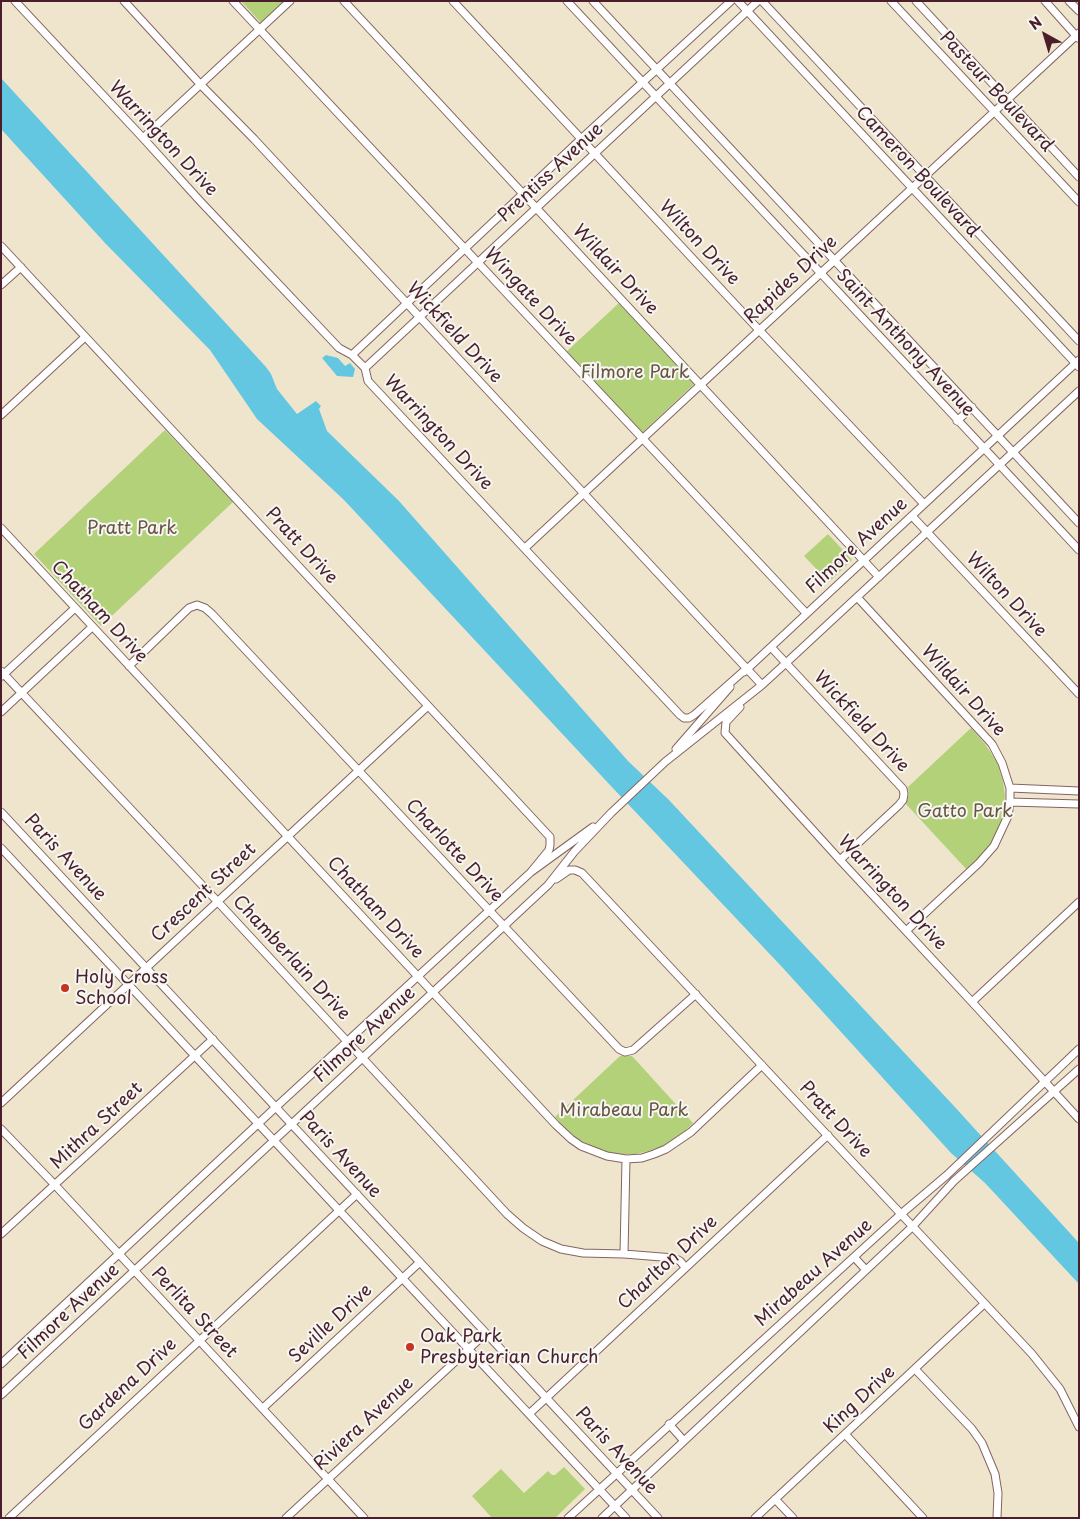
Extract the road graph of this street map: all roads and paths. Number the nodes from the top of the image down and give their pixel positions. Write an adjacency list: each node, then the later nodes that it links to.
1 (15, 1): 28 (street, Warrington Drive)
2 (124, 1): 24 (street, Wickfield Drive)
3 (233, 1): 19 (street, Wingate Drive)
4 (290, 1): 19 (street)
5 (344, 1): 34 (street, Wildair Drive)
6 (453, 1): 29 (street, Wilton Drive)
7 (567, 1): 22 (street, Saint Anthony Avenue)
8 (593, 1): 21 (street, Saint Anthony Avenue)
9 (731, 1): 21 (street, Prentiss Avenue)
10 (738, 1): 17 (street, Cameron Boulevard)
11 (758, 1): 17 (street, Prentiss Avenue)
12 (762, 1): 31 (street, Cameron Boulevard)
13 (891, 1): 27 (street, Pasteur Boulevard)
14 (916, 1): 26 (street, Pasteur Boulevard)
15 (1044, 1): 20 (street)
16 (1069, 1): 18 (street)
17 (747, 11): 23 (street, Prentiss Avenue); 33 (street, Cameron Boulevard)
18 (1079, 11)
19 (260, 30): 24 (street); 38 (street, Wingate Drive)
20 (1078, 36): 26 (street, Rapides Drive)
21 (657, 70): 22 (street, Prentiss Avenue); 23 (street, Saint Anthony Avenue)
22 (644, 82): 25 (street, Saint Anthony Avenue); 29 (street, Prentiss Avenue)
23 (669, 83): 25 (street, Prentiss Avenue); 39 (street, Saint Anthony Avenue)
24 (201, 84): 28 (street); 44 (street, Wickfield Drive)
25 (656, 96): 30 (street, Prentiss Avenue); 42 (street, Saint Anthony Avenue)
26 (1007, 100): 27 (street, Rapides Drive); 32 (street, Pasteur Boulevard)
27 (994, 112): 31 (street, Rapides Drive); 35 (street, Pasteur Boulevard)
28 (143, 138): 49 (street, Warrington Drive)
29 (581, 139): 30 (street, Wilton Drive); 34 (street, Prentiss Avenue)
30 (595, 153): 36 (street, Prentiss Avenue); 46 (street, Wilton Drive)
31 (925, 176): 33 (street, Rapides Drive); 48 (street, Cameron Boulevard)
32 (1079, 177)
33 (912, 188): 39 (street, Rapides Drive); 50 (street, Cameron Boulevard)
34 (523, 193): 36 (street, Wildair Drive); 38 (street, Prentiss Avenue)
35 (1079, 202)
36 (537, 207): 40 (street, Prentiss Avenue); 52 (street, Wildair Drive)
37 (1, 246): 41 (street, Pratt Drive)
38 (464, 249): 40 (street, Wingate Drive); 44 (street, Prentiss Avenue)
39 (835, 260): 42 (street, Rapides Drive); 54 (street, Saint Anthony Avenue)
40 (478, 263): 45 (street, Prentiss Avenue); 58 (street, Wingate Drive)
41 (20, 267): 43 (street); 47 (street, Pratt Drive)
42 (820, 274): 46 (street, Rapides Drive); 56 (street, Saint Anthony Avenue)
43 (1, 285)
44 (406, 304): 45 (street, Wickfield Drive); 49 (street, Prentiss Avenue)
45 (419, 317): 51 (street, Prentiss Avenue); 62 (street, Wickfield Drive)
46 (759, 330): 52 (street, Rapides Drive); 63 (street, Wilton Drive)
47 (85, 337): 55 (street); 84 (street, Pratt Drive)
48 (1079, 341)
49 (352, 355): 51 (street, Warrington Drive)
50 (1077, 364): 57 (street, Filmore Avenue)
51 (365, 368): 68 (street, Warrington Drive)
52 (700, 385): 58 (street, Rapides Drive); 70 (street, Wildair Drive)
53 (1079, 391): 60 (street, Filmore Avenue)
54 (972, 407): 56 (street); 57 (street, Saint Anthony Avenue)
55 (1, 415)
56 (957, 421): 59 (street, Saint Anthony Avenue)
57 (998, 435): 59 (street, Filmore Avenue); 60 (street, Saint Anthony Avenue)
58 (642, 439): 62 (street, Rapides Drive); 74 (street, Wingate Drive)
59 (983, 449): 61 (street, Saint Anthony Avenue); 63 (street, Filmore Avenue)
60 (1013, 452): 61 (street, Filmore Avenue); 65 (street, Saint Anthony Avenue)
61 (998, 465): 67 (street, Filmore Avenue); 69 (street, Saint Anthony Avenue)
62 (584, 494): 68 (street, Rapides Drive); 79 (street, Wickfield Drive)
63 (924, 504): 64 (street, Filmore Avenue)
64 (912, 516): 67 (street, Wilton Drive); 70 (street, Filmore Avenue)
65 (1079, 522)
66 (1, 528): 73 (street, Chatham Drive)
67 (927, 532): 71 (street, Filmore Avenue); 83 (street, Wilton Drive)
68 (525, 548): 79 (street, Warrington Drive)
69 (1079, 550)
70 (864, 560): 71 (street, Wildair Drive); 74 (street, Filmore Avenue)
71 (879, 577): 72 (street, Filmore Avenue)
72 (857, 597): 77 (street, Filmore Avenue); 88 (street, Wildair Drive)
73 (75, 608): 75 (street, Chatham Drive); 80 (street)
74 (806, 613): 76 (street, Filmore Avenue)
75 (92, 627): 78 (street, Chatham Drive); 82 (street)
76 (771, 647): 77 (street, Wickfield Drive); 79 (street, Filmore Avenue)
77 (786, 664): 81 (street, Filmore Avenue); 96 (street, Wickfield Drive)
78 (129, 666): 87 (street, Charlotte Drive); 94 (street, Chatham Drive)
79 (746, 669): 81 (street, Wickfield Drive); 86 (street, Filmore Avenue)
80 (2, 674): 82 (street, Chamberlain Drive)
81 (762, 685): 86 (street, Filmore Avenue); 96 (street, Warrington Drive)
82 (22, 693): 85 (street); 99 (street, Chamberlain Drive)
83 (1079, 694)
84 (428, 706): 87 (street, Crescent Street); 97 (street, Pratt Drive)
85 (1, 712)
86 (664, 762): 93 (street, Filmore Avenue)
87 (358, 771): 94 (street, Crescent Street); 101 (street, Charlotte Drive)
88 (1010, 788): 89 (street); 90 (street, Wildair Drive)
89 (1079, 791)
90 (1010, 802): 91 (street); 103 (street, Wildair Drive)
91 (1079, 804)
92 (1, 812): 104 (street, Paris Avenue)
93 (611, 813): 97 (street, Filmore Avenue); 98 (street, Filmore Avenue)
94 (288, 836): 99 (street, Crescent Street); 105 (street, Chatham Drive)
95 (1, 848): 106 (street)
96 (840, 860): 103 (street, Warrington Drive)
97 (531, 872): 101 (street, Filmore Avenue)
98 (548, 885): 102 (street, Filmore Avenue); 108 (street, Pratt Drive)
99 (217, 901): 104 (street, Crescent Street); 111 (street, Chamberlain Drive)
100 (1079, 902): 109 (street)
101 (489, 910): 102 (street, Charlotte Drive); 105 (street, Filmore Avenue)
102 (504, 926): 107 (street, Filmore Avenue); 108 (street, Charlotte Drive)
103 (906, 931): 109 (street, Warrington Drive)
104 (146, 967): 106 (street, Crescent Street); 110 (street, Paris Avenue)
105 (418, 976): 107 (street, Chatham Drive); 111 (street, Filmore Avenue)
106 (128, 984): 113 (street); 119 (street, Crescent Street)
107 (433, 992): 114 (street, Filmore Avenue); 127 (street, Chatham Drive)
108 (696, 994): 115 (street, Pratt Drive)
109 (972, 1002): 117 (street, Warrington Drive)
110 (213, 1039): 113 (street, Mithra Street); 120 (street, Paris Avenue)
111 (347, 1041): 114 (street, Chamberlain Drive); 120 (street, Filmore Avenue)
112 (1079, 1049): 117 (street, Mirabeau Avenue)
113 (195, 1056): 122 (street); 128 (street, Mithra Street)
114 (362, 1058): 123 (street, Filmore Avenue); 135 (street, Chamberlain Drive)
115 (762, 1064): 125 (street, Pratt Drive); 127 (street, Chatham Drive)
116 (1079, 1069): 118 (street, Mirabeau Avenue)
117 (1044, 1081): 118 (street, Warrington Drive); 131 (street, Mirabeau Avenue)
118 (1054, 1092): 121 (street, Warrington Drive); 132 (street, Mirabeau Avenue)
119 (1, 1103)
120 (276, 1107): 122 (street, Filmore Avenue); 123 (street, Paris Avenue)
121 (1079, 1120)
122 (259, 1123): 126 (street); 134 (street, Filmore Avenue)
123 (292, 1124): 126 (street, Filmore Avenue); 129 (street, Paris Avenue)
124 (1, 1129): 128 (street, Perlita Street)
125 (828, 1135): 131 (street, Pratt Drive); 138 (street, Charlton Drive)
126 (274, 1141): 130 (street); 140 (street, Filmore Avenue)
127 (626, 1160): 135 (street)
128 (55, 1184): 133 (street, Mithra Street); 134 (street, Perlita Street)
129 (356, 1194): 130 (street, Gardena Drive); 137 (street, Paris Avenue)
130 (339, 1210): 141 (street); 144 (street, Gardena Drive)
131 (901, 1214): 132 (street, Pratt Drive); 136 (street, Mirabeau Avenue)
132 (912, 1226): 139 (street, Mirabeau Avenue); 142 (street, Pratt Drive)
133 (1, 1234)
134 (119, 1254): 140 (street, Perlita Street); 146 (street, Filmore Avenue)
135 (624, 1254): 138 (street, Chamberlain Drive)
136 (854, 1257): 139 (street); 152 (street, Mirabeau Avenue)
137 (420, 1262): 141 (street, Seville Drive); 143 (street, Paris Avenue)
138 (685, 1267): 149 (street, Charlton Drive)
139 (866, 1270): 155 (street, Mirabeau Avenue)
140 (135, 1272): 144 (street, Perlita Street); 148 (street, Filmore Avenue)
141 (403, 1278): 145 (street); 150 (street, Seville Drive)
142 (984, 1304): 147 (street, King Drive); 153 (street, Pratt Drive)
143 (486, 1333): 145 (street, Riviera Avenue); 149 (street, Paris Avenue)
144 (198, 1340): 150 (street, Perlita Street); 162 (street, Gardena Drive)
145 (468, 1349): 151 (street); 157 (street, Riviera Avenue)
146 (1, 1364)
147 (915, 1369): 154 (street, King Drive); 172 (street)
148 (1, 1395)
149 (546, 1398): 151 (street, Charlton Drive); 156 (street, Paris Avenue)
150 (263, 1408): 157 (street, Perlita Street)
151 (529, 1414): 158 (street)
152 (669, 1424): 155 (street); 156 (street, Mirabeau Avenue)
153 (1079, 1427)
154 (845, 1434): 160 (street, King Drive); 171 (street)
155 (684, 1441): 159 (street, Mirabeau Avenue)
156 (616, 1473): 158 (street, Mirabeau Avenue); 159 (street, Paris Avenue)
157 (328, 1478): 163 (street, Riviera Avenue); 164 (street, Perlita Street)
158 (599, 1489): 161 (street); 165 (street, Mirabeau Avenue)
159 (632, 1490): 161 (street, Mirabeau Avenue); 168 (street, Paris Avenue)
160 (775, 1499): 169 (street, King Drive); 170 (street)
161 (615, 1506): 166 (street, Mirabeau Avenue); 167 (street)
162 (9, 1518)
163 (286, 1518)
164 (364, 1518)
165 (568, 1518)
166 (602, 1518)
167 (626, 1518)
168 (658, 1518)
169 (755, 1518)
170 (792, 1518)
171 (923, 1518)
172 (997, 1518)

